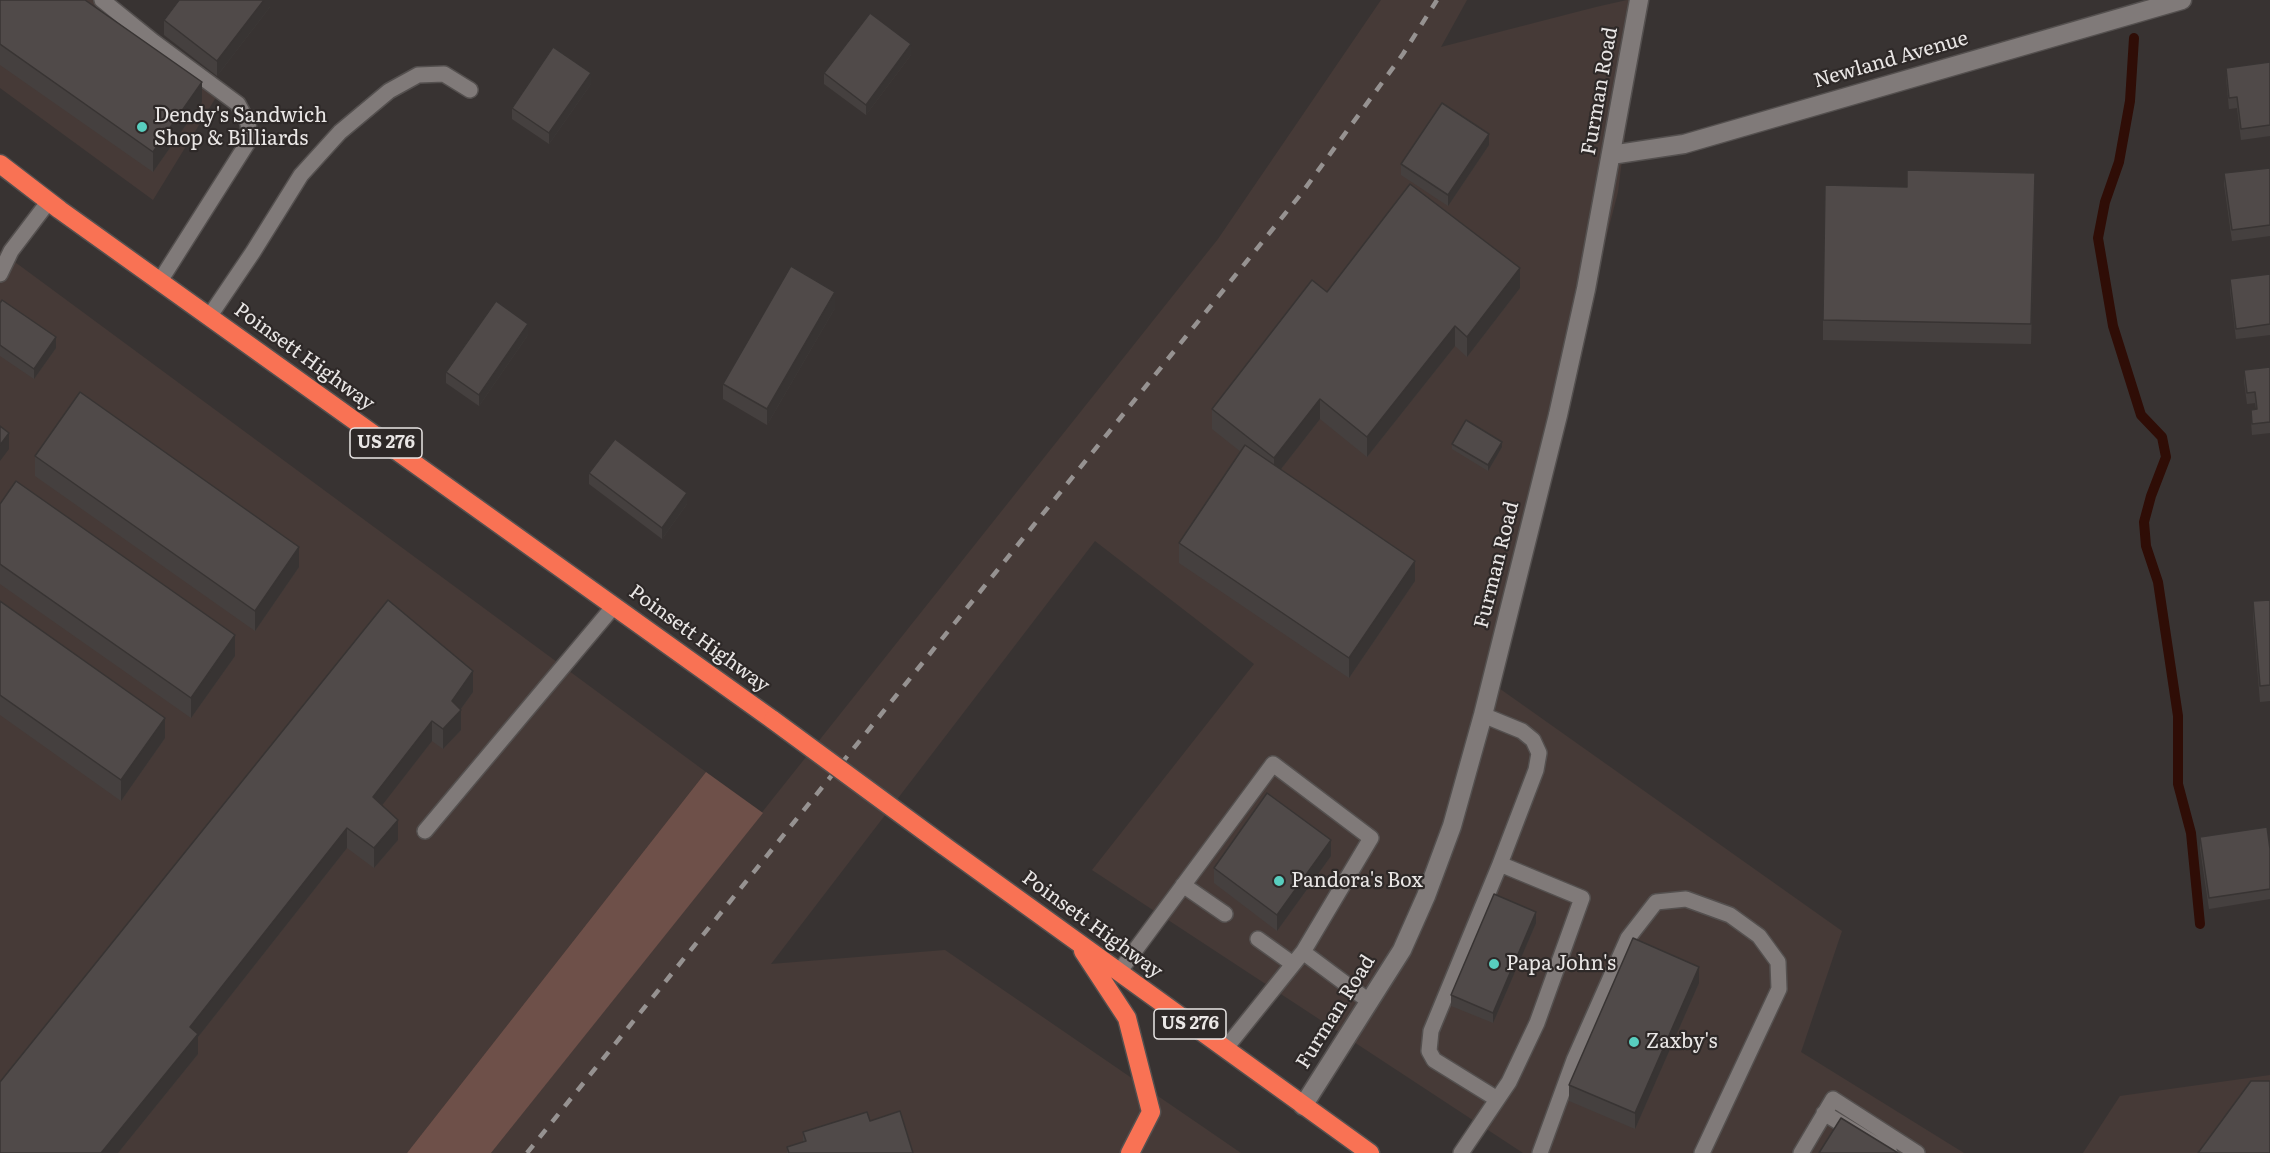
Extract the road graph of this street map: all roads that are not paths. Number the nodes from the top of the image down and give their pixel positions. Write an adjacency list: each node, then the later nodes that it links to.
1 (102, 0): 9 (lane)
2 (1639, 0): 5 (street, Furman Road)
3 (2182, 0): 5 (street, Newland Avenue)
4 (470, 90): 10 (lane)
5 (1611, 155): 12 (street, Furman Road)
6 (0, 164): 7 (highway, Poinsett Highway / US 276)
7 (49, 201): 8 (lane); 9 (highway, Poinsett Highway / US 276)
8 (0, 274)
9 (160, 281): 10 (highway, Poinsett Highway / US 276)
10 (209, 317): 11 (highway, Poinsett Highway / US 276)
11 (614, 606): 13 (lane); 18 (highway, Poinsett Highway / US 276, bridge)
12 (1483, 716): 14 (lane); 21 (street, Furman Road)
13 (425, 831)
14 (1500, 864): 23 (lane); 23 (lane)
15 (1183, 885): 16 (lane); 19 (lane); 20 (lane)
16 (1225, 914)
17 (1258, 939): 19 (lane)
18 (1077, 942): 20 (highway, Poinsett Highway / US 276); 26 (highway)
19 (1298, 958): 21 (lane); 22 (lane)
20 (1119, 972): 22 (highway, Poinsett Highway / US 276)
21 (1370, 1002): 24 (street, Furman Road)
22 (1225, 1049): 24 (highway, Poinsett Highway / US 276)
23 (1497, 1099): 28 (lane)
24 (1303, 1106): 27 (highway, Poinsett Highway / US 276)
25 (1824, 1113): 31 (lane); 32 (lane); 33 (lane)
26 (1130, 1153)
27 (1371, 1153)
28 (1461, 1153)
29 (1540, 1153): 30 (lane)
30 (1702, 1153)
31 (1801, 1153)
32 (1890, 1153)
33 (1917, 1153)

